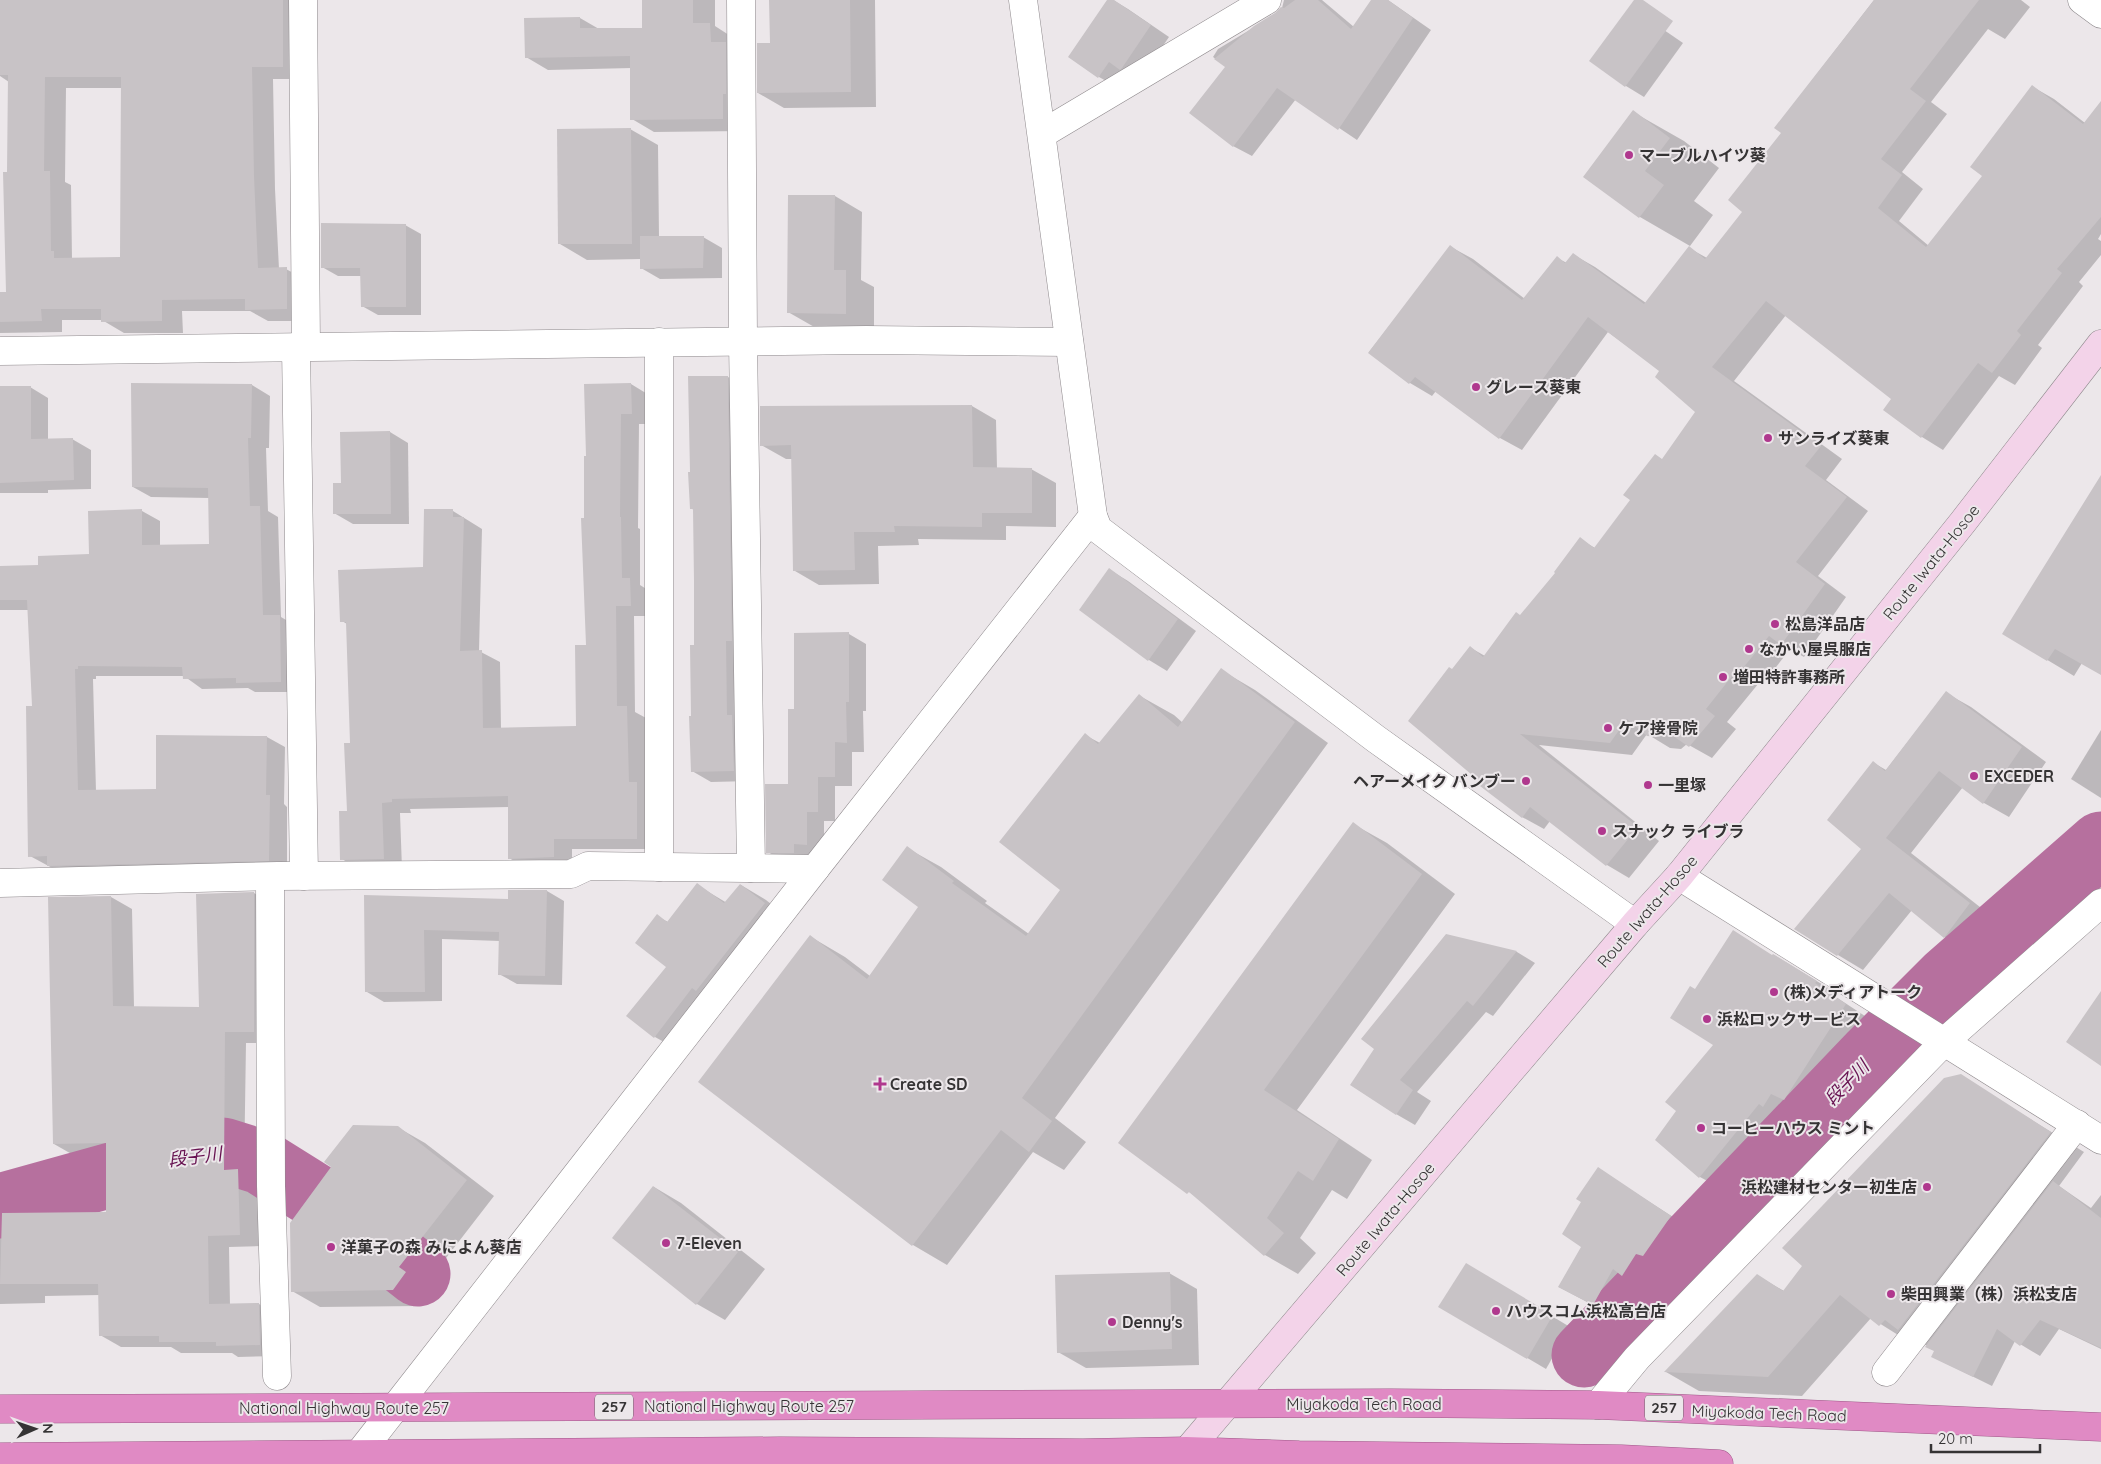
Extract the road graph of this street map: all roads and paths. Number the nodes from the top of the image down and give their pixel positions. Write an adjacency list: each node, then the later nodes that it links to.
1 (303, 0): 12 (street)
2 (741, 0): 8 (street)
3 (1023, 0): 7 (street)
4 (1267, 0): 7 (street)
5 (2082, 0): 6 (street)
6 (2101, 14)
7 (1042, 134): 10 (street)
8 (743, 341): 9 (street); 10 (street); 16 (street)
9 (659, 342): 12 (street); 15 (street)
10 (1069, 342): 14 (street)
11 (2101, 344): 19 (main road, Route Iwata-Hosoe)
12 (301, 347): 13 (street); 18 (street)
13 (0, 351)
14 (1093, 516): 17 (street); 23 (street)
15 (660, 866): 16 (street); 18 (street)
16 (751, 868): 17 (street)
17 (814, 868): 32 (street)
18 (304, 876): 20 (street)
19 (1679, 876): 23 (main road, Route Iwata-Hosoe); 24 (street)
20 (270, 877): 21 (street); 28 (street)
21 (0, 883)
22 (2101, 903): 24 (street)
23 (1635, 924): 29 (main road, Route Iwata-Hosoe)
24 (1944, 1042): 25 (street); 30 (street)
25 (2077, 1124): 26 (street); 27 (street)
26 (2101, 1140)
27 (1886, 1372)
28 (277, 1376)
29 (1227, 1405): 30 (highway, Miyakoda Tech Road / 257); 32 (highway, National Highway Route 257 / 257); 36 (main road, Route Iwata-Hosoe)
30 (1598, 1405): 33 (highway, Miyakoda Tech Road / 257)
31 (0, 1409): 32 (highway, National Highway Route 257 / 257)
32 (393, 1409): 37 (street)
33 (2101, 1427)
34 (0, 1457): 37 (highway)
35 (637, 1458): 36 (highway); 37 (highway)
36 (1181, 1458): 38 (highway)
37 (355, 1459)
38 (1719, 1464)

